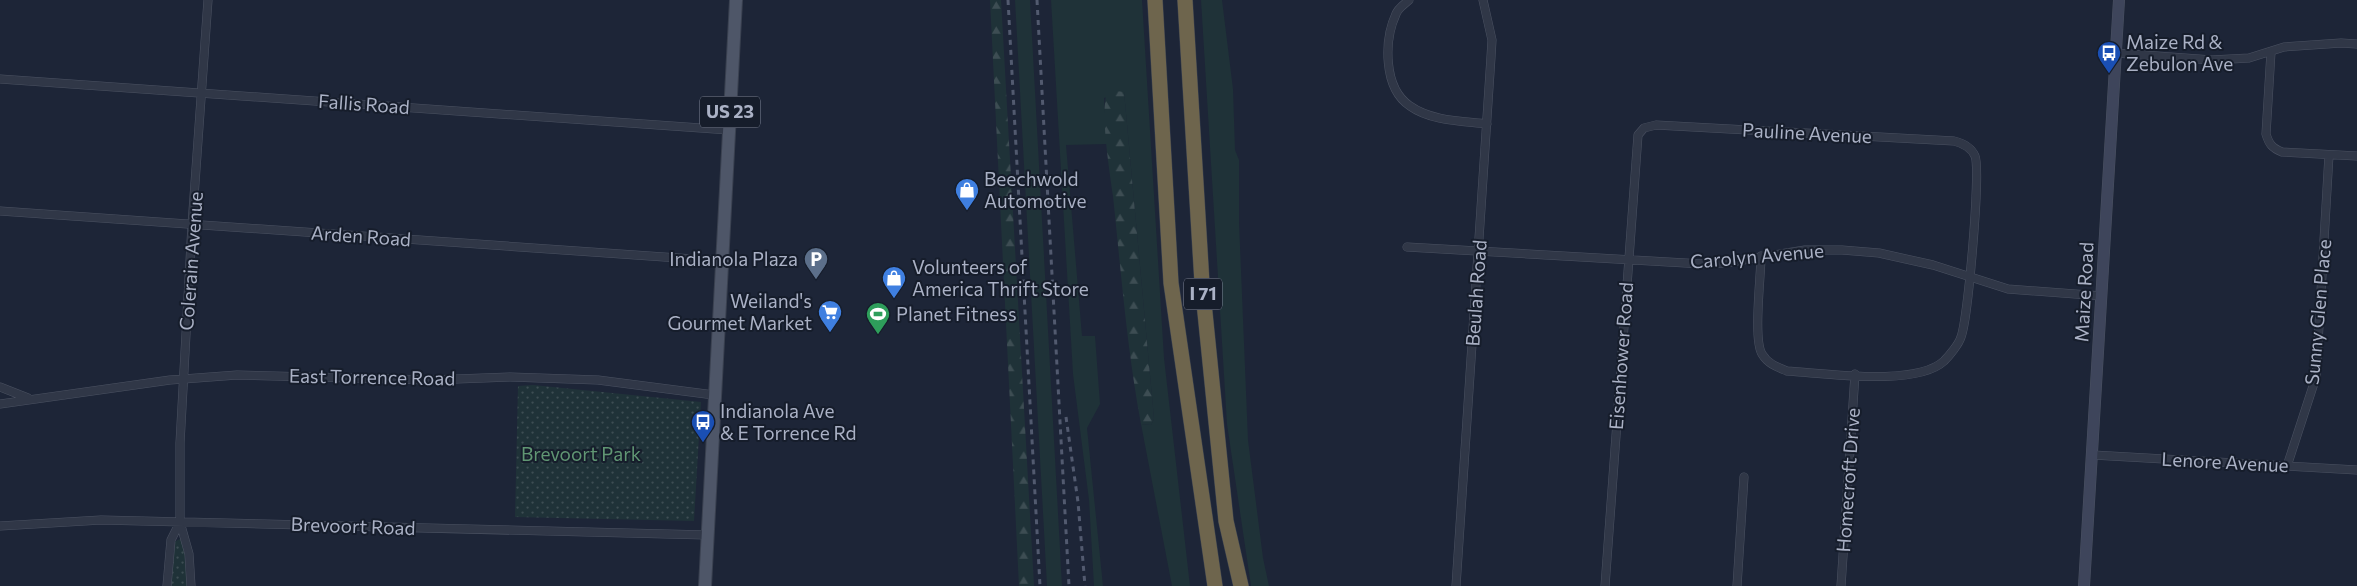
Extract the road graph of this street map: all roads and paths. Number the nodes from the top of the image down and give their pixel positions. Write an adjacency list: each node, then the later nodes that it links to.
1 (208, 0): 12 (street, Colerain Avenue)
2 (736, 0): 15 (main road, US 23)
3 (1155, 0): 40 (highway, I 71)
4 (1185, 0): 46 (highway, I 71)
5 (1409, 0): 13 (street)
6 (1483, 0): 13 (street, Beulah Road)
7 (2119, 0): 10 (street, Maize Road)
8 (2357, 44): 9 (street)
9 (2271, 52): 10 (street); 16 (street)
10 (2116, 53): 26 (street, Maize Road)
11 (0, 78): 12 (street, Fallis Road)
12 (203, 93): 15 (street, Fallis Road); 19 (street, Colerain Avenue)
13 (1487, 124): 21 (street, Beulah Road)
14 (1644, 128): 23 (street, Eisenhower Road); 25 (street, Pauline Avenue)
15 (729, 130): 24 (main road, US 23)
16 (2329, 155): 17 (street); 34 (street, Sunny Glen Place)
17 (2357, 156)
18 (0, 211): 19 (street, Arden Road)
19 (192, 224): 24 (street, Arden Road); 28 (street, Colerain Avenue)
20 (1407, 246): 21 (street, Carolyn Avenue)
21 (1478, 251): 23 (street, Carolyn Avenue); 47 (street, Beulah Road)
22 (1761, 256): 23 (street, Carolyn Avenue); 25 (street, Carolyn Avenue); 27 (street)
23 (1628, 260): 48 (street, Eisenhower Road)
24 (722, 261): 30 (main road, US 23)
25 (1970, 278): 26 (street, Carolyn Avenue); 27 (street)
26 (2102, 296): 33 (street, Maize Road)
27 (1854, 374): 50 (street, Homecroft Drive)
28 (183, 378): 30 (street, East Torrence Road); 31 (street, East Torrence Road); 37 (street, Colerain Avenue)
29 (0, 387): 31 (street, East Torrence Road)
30 (714, 395): 39 (main road, US 23)
31 (30, 399): 32 (street, East Torrence Road)
32 (0, 404)
33 (2093, 455): 34 (street, Lenore Avenue); 51 (street, Maize Road)
34 (2287, 466): 35 (street, Lenore Avenue)
35 (2357, 470)
36 (1744, 477): 49 (street)
37 (180, 522): 38 (street, Brevoort Road); 39 (street, Brevoort Road); 41 (street, Colerain Avenue); 42 (street, Colerain Avenue)
38 (0, 526)
39 (707, 535): 43 (main road, US 23)
40 (1207, 541): 44 (highway); 45 (highway, I 71)
41 (167, 586)
42 (191, 586)
43 (705, 586)
44 (1206, 586)
45 (1214, 586)
46 (1241, 586)
47 (1456, 586)
48 (1605, 586)
49 (1737, 586)
50 (1841, 586)
51 (2084, 586)

